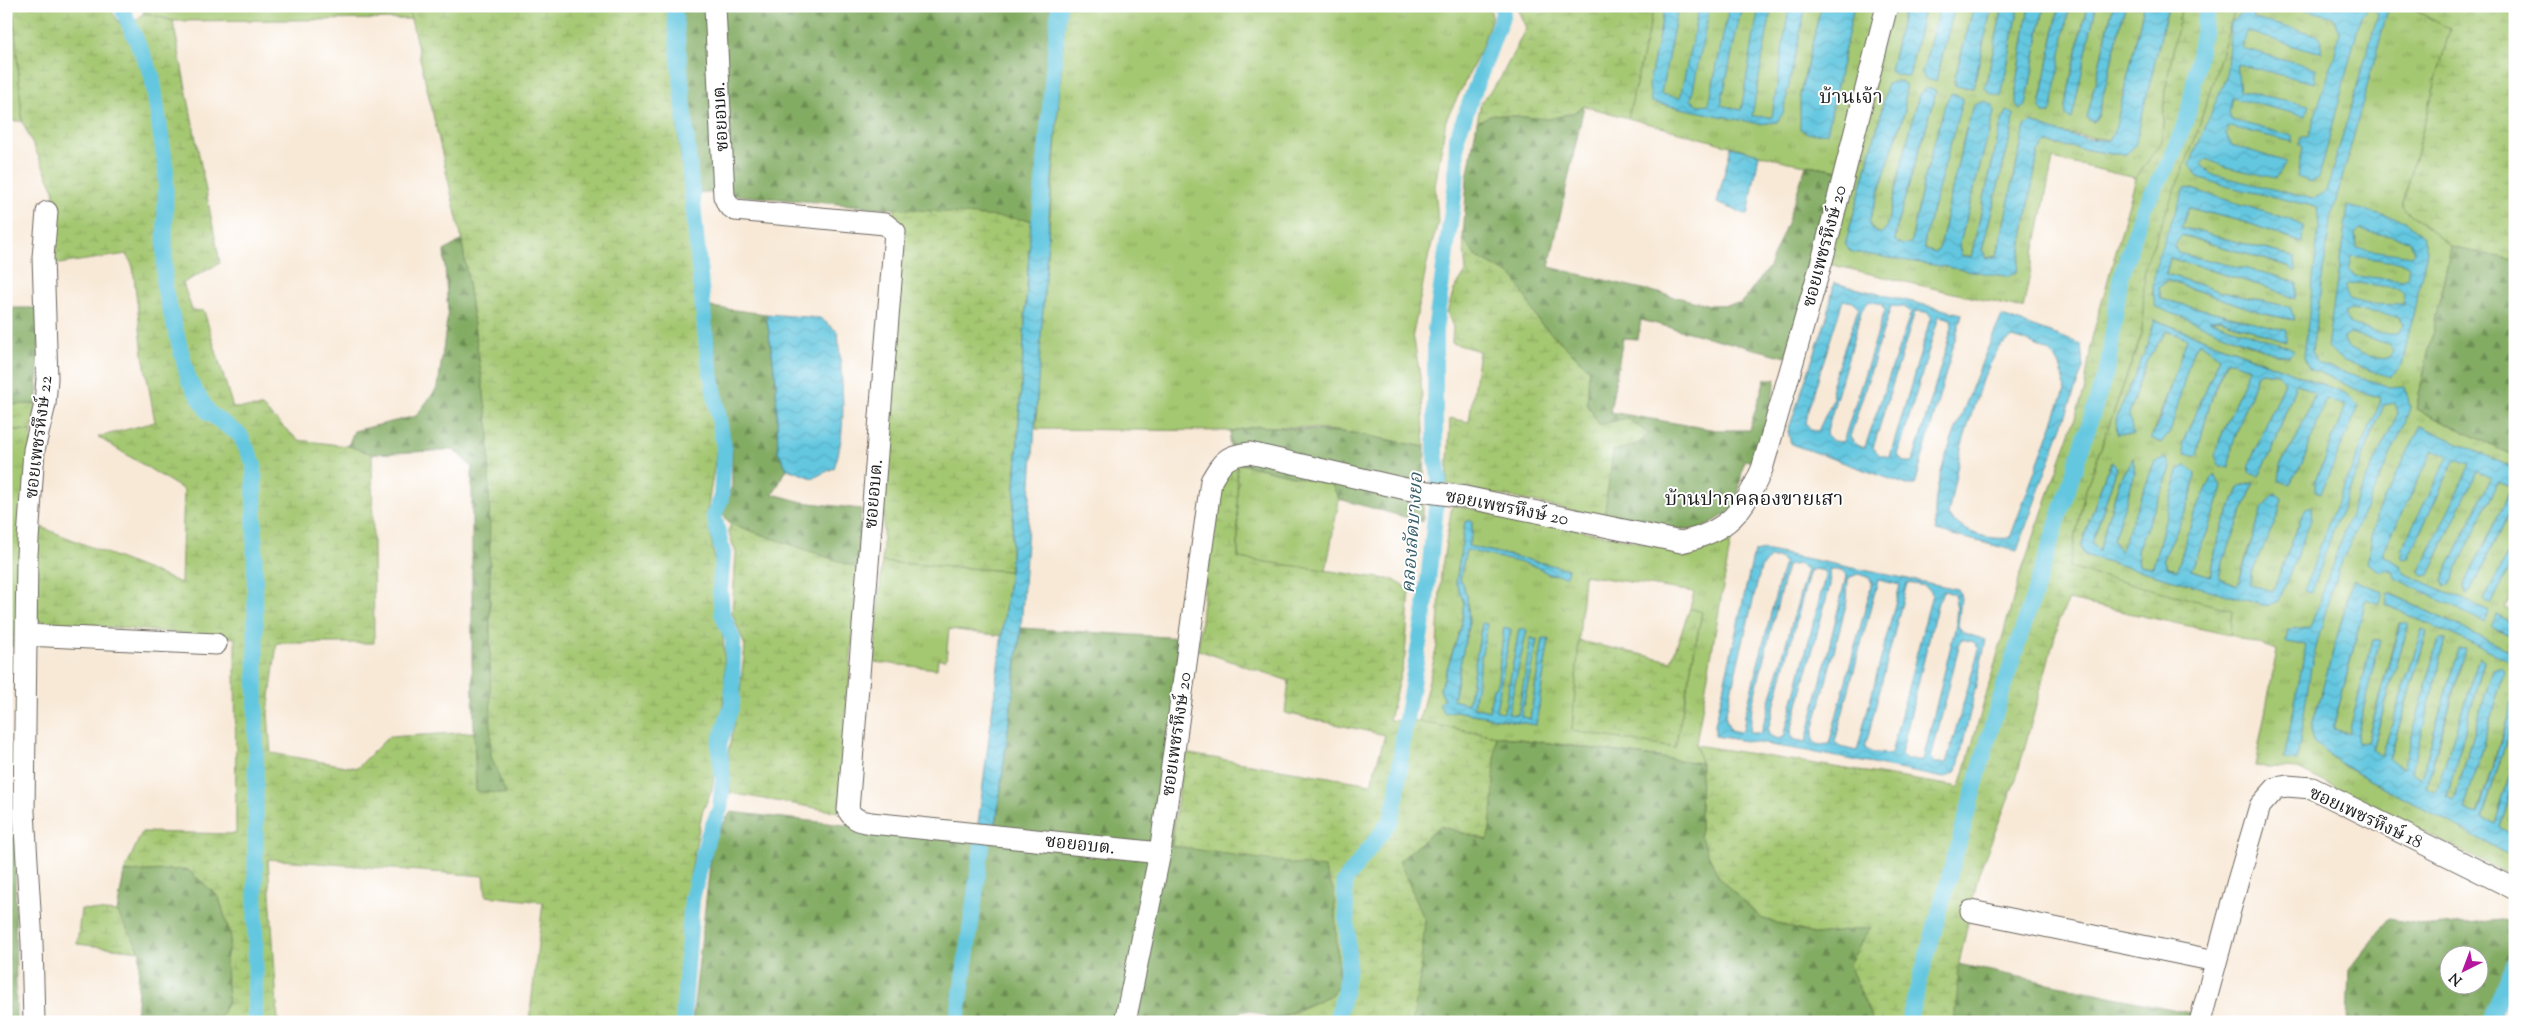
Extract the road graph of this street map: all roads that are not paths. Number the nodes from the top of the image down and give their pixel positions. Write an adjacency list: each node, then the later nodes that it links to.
1 (714, 6): 6 (street, ซอยอบต.)
2 (1887, 6): 6 (street, ซอยเพชรหึงษ์ 20)
3 (47, 212): 4 (street, ซอยเพชรหึงษ์ 22)
4 (26, 635): 5 (street); 10 (street, ซอยเพชรหึงษ์ 22)
5 (216, 644)
6 (1160, 853): 11 (street, ซอยเพชรหึงษ์ 20)
7 (2515, 889): 9 (street, ซอยเพชรหึงษ์ 18)
8 (1971, 911): 9 (street)
9 (2216, 961): 12 (street, ซอยเพชรหึงษ์ 18)
10 (34, 1022)
11 (1125, 1022)
12 (2200, 1022)

